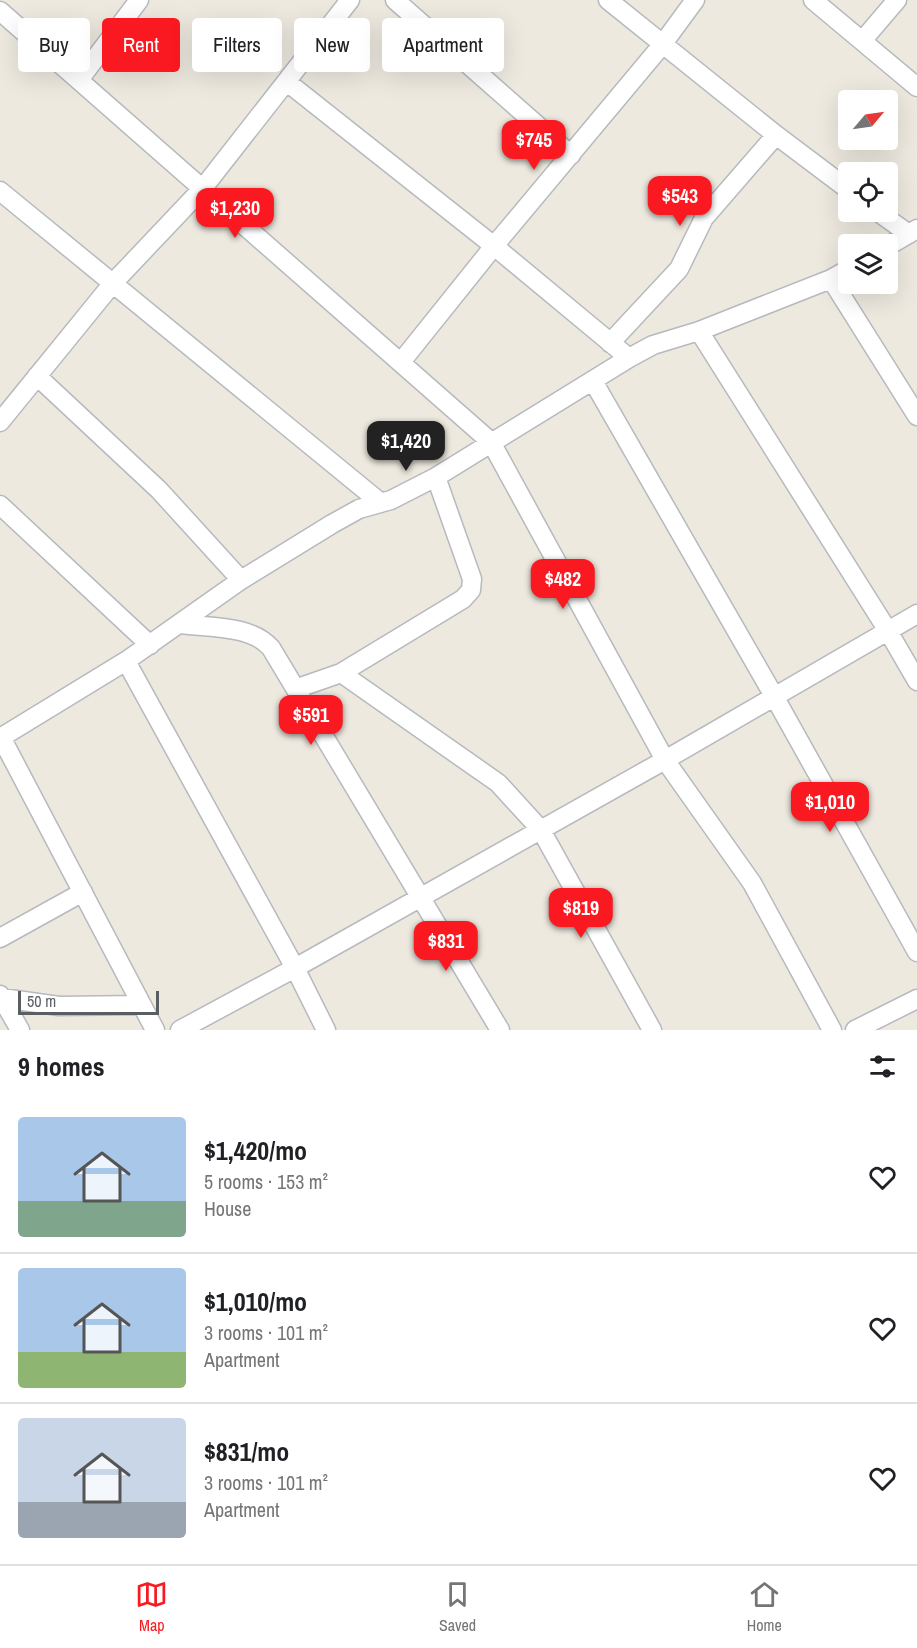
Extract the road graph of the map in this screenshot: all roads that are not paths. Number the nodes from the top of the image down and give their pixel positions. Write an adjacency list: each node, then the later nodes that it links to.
1 (140, 0): 11 (street)
2 (350, 0): 12 (street)
3 (395, 0): 15 (street)
4 (608, 0): 10 (street)
5 (694, 0): 10 (street)
6 (813, 0): 9 (street)
7 (897, 0): 9 (street)
8 (0, 11): 11 (street)
9 (862, 41): 13 (street)
10 (663, 45): 14 (street); 15 (street)
11 (79, 80): 17 (street)
12 (287, 82): 17 (street); 22 (street)
13 (917, 87)
14 (776, 135): 16 (street); 27 (street)
15 (571, 155): 22 (street)
16 (838, 182)
17 (203, 188): 25 (street); 29 (street)
18 (0, 191): 25 (street)
19 (896, 222): 20 (street)
20 (913, 232): 21 (street)
21 (898, 240)
22 (494, 246): 27 (street); 29 (street)
23 (838, 275): 24 (street)
24 (831, 279): 26 (street); 32 (street)
25 (113, 283): 30 (street); 36 (street)
26 (699, 331): 28 (street); 41 (street)
27 (610, 343): 28 (street)
28 (629, 358): 31 (street)
29 (401, 362): 34 (street)
30 (37, 376): 33 (street); 38 (street)
31 (593, 381): 34 (street); 47 (street)
32 (917, 416)
33 (0, 422)
34 (492, 442): 35 (street); 49 (street)
35 (436, 477): 36 (street); 44 (street)
36 (381, 503): 38 (street)
37 (0, 505): 42 (street)
38 (241, 580): 40 (street)
39 (917, 614): 41 (street)
40 (181, 624): 42 (street); 46 (street)
41 (888, 631): 45 (street); 47 (street)
42 (150, 645): 43 (street)
43 (126, 661): 48 (street); 55 (street)
44 (341, 673): 46 (street); 50 (street)
45 (917, 681)
46 (298, 688): 52 (street)
47 (774, 696): 49 (street); 54 (street)
48 (1, 737): 51 (street)
49 (665, 760): 50 (street); 65 (street)
50 (541, 830): 52 (street); 64 (street)
51 (83, 891): 53 (street); 58 (street)
52 (422, 896): 55 (street); 63 (street)
53 (0, 938)
54 (917, 952)
55 (295, 968): 61 (street); 62 (street)
56 (1, 997): 58 (street); 59 (street)
57 (917, 999): 66 (street)
58 (141, 1005): 60 (street)
59 (20, 1030)
60 (155, 1030)
61 (180, 1030)
62 (326, 1030)
63 (501, 1030)
64 (652, 1030)
65 (832, 1030)
66 (855, 1030)

